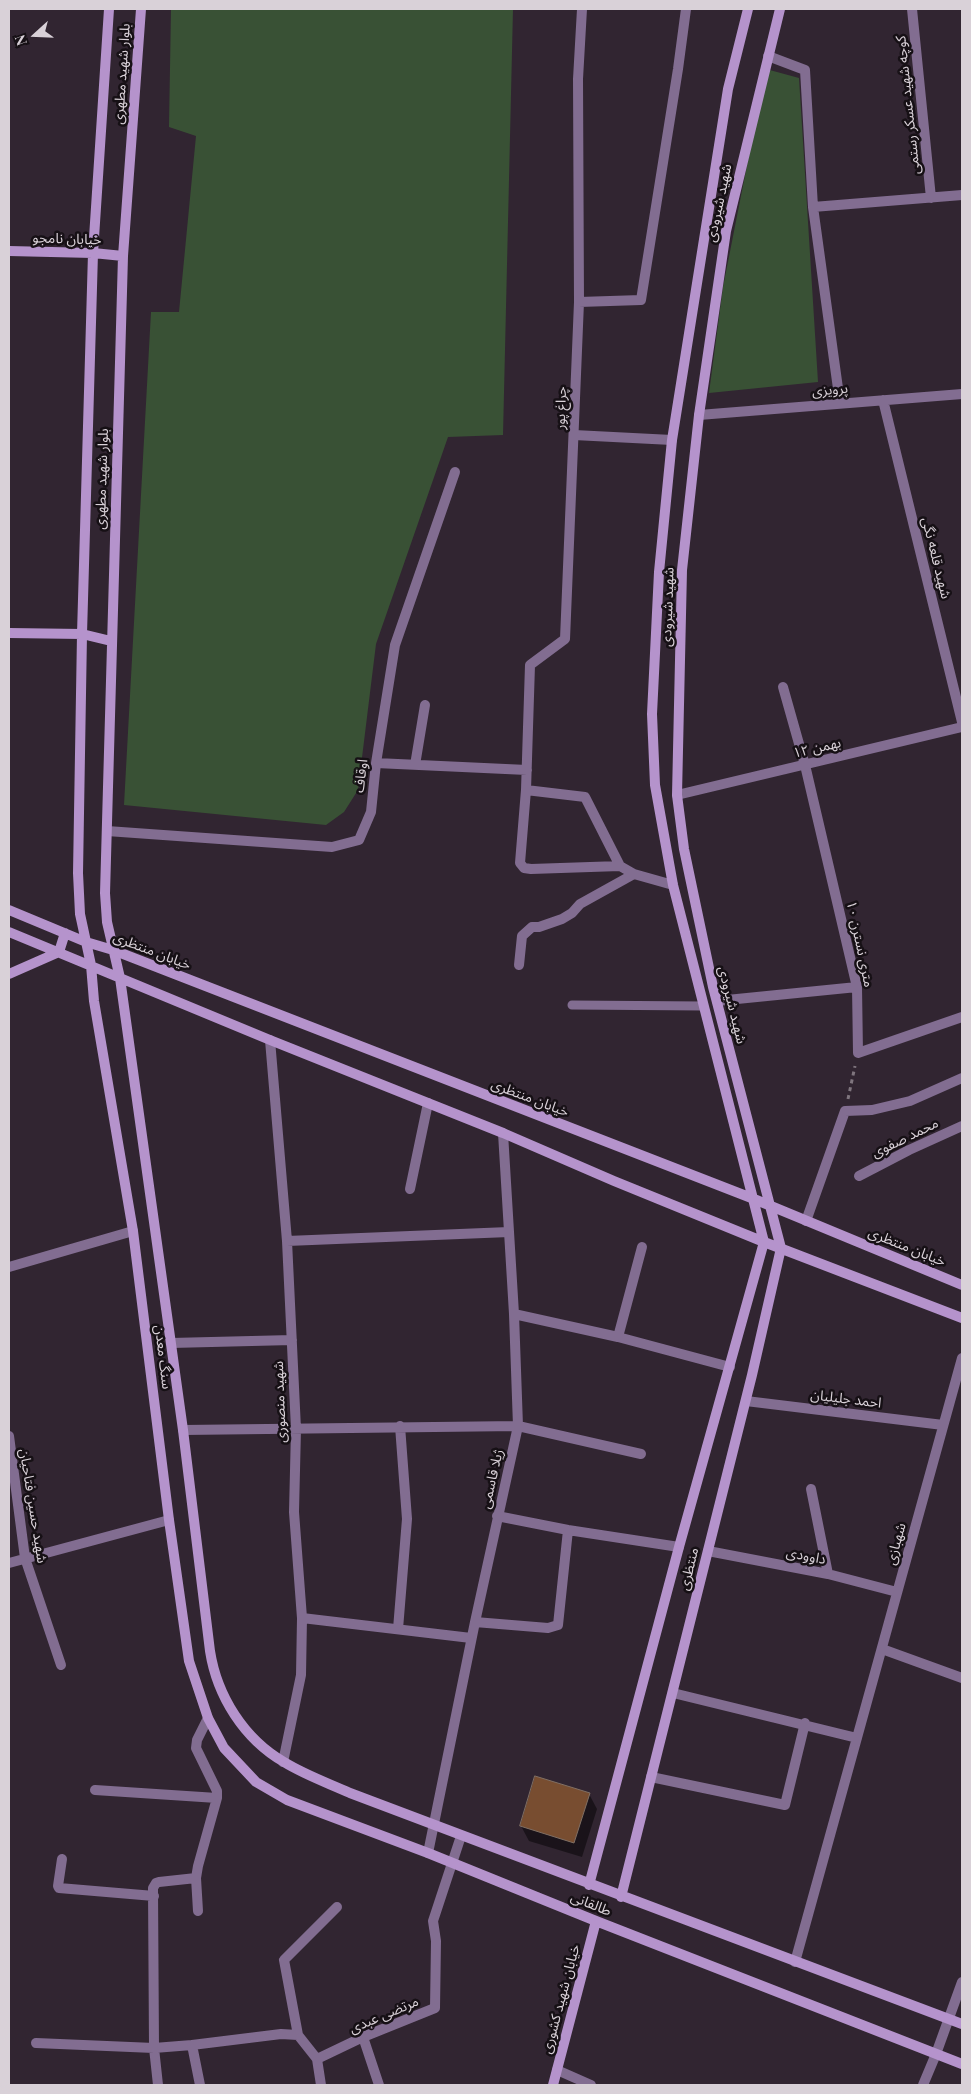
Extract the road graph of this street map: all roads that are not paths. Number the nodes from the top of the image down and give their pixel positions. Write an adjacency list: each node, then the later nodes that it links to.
1 (109, 9): 13 (main road, بلوار شهید مطهری)
2 (141, 9): 14 (main road, بلوار شهید مطهری)
3 (582, 9): 15 (street, چراغ پور)
4 (686, 9): 15 (street)
5 (748, 9): 21 (main road, شهید شیرودی)
6 (780, 9): 8 (main road, شهید شیرودی)
7 (912, 9): 10 (street, کوچه شهید عسکر رستمی)
8 (768, 56): 11 (street); 19 (main road, شهید شیرودی)
9 (962, 196): 10 (street)
10 (931, 198): 11 (street)
11 (813, 207): 18 (street)
12 (9, 251): 13 (main road, خیابان نامجو)
13 (93, 253): 14 (main road, خیابان نامجو); 24 (main road, بلوار شهید مطهری)
14 (123, 256): 25 (main road, بلوار شهید مطهری)
15 (579, 302): 20 (street, چراغ پور)
16 (962, 394): 17 (street, پرویزی)
17 (883, 400): 18 (street, پرویزی); 28 (street, شهید قلعه نگی)
18 (840, 403): 19 (street, پرویزی)
19 (699, 415): 35 (main road, شهید شیرودی)
20 (574, 435): 21 (street); 33 (street, چراغ پور)
21 (672, 440): 39 (main road, شهید شیرودی)
22 (455, 472): 30 (street, اوقاف)
23 (9, 633): 24 (main road)
24 (82, 634): 25 (main road); 43 (main road, بلوار شهید مطهری)
25 (111, 641): 36 (main road, بلوار شهید مطهری)
26 (782, 687): 32 (street, ۱۰ متری نسترن)
27 (425, 705): 31 (street)
28 (962, 722)
29 (962, 727): 32 (street, ۱۲ بهمن)
30 (376, 763): 31 (street); 36 (street, اوقاف)
31 (414, 765): 33 (street)
32 (805, 765): 35 (street, ۱۲ بهمن); 50 (street, ۱۰ متری نسترن)
33 (527, 770): 34 (street, چراغ پور)
34 (526, 790): 37 (street); 37 (street, چراغ پور)
35 (678, 795): 51 (main road, شهید شیرودی)
36 (107, 831): 44 (main road, بلوار شهید مطهری)
37 (620, 866): 38 (street)
38 (634, 874): 39 (street); 47 (street)
39 (673, 885): 53 (main road, شهید شیرودی)
40 (9, 910): 42 (main road, خیابان منتظری)
41 (9, 932): 45 (main road)
42 (65, 933): 43 (main road, خیابان منتظری); 45 (main road)
43 (86, 942): 44 (main road, خیابان منتظری); 46 (main road, بلوار شهید مطهری)
44 (113, 950): 49 (main road, سنگ معدن); 62 (main road, خیابان منتظری)
45 (59, 952): 46 (main road); 48 (main road)
46 (91, 965): 49 (main road); 65 (main road, سنگ معدن)
47 (519, 965)
48 (9, 974)
49 (120, 978): 55 (main road); 77 (main road, سنگ معدن)
50 (857, 987): 51 (street); 54 (street, ۱۰ متری نسترن)
51 (717, 1001): 63 (main road, شهید شیرودی)
52 (572, 1005): 53 (lane)
53 (703, 1006): 62 (main road, شهید شیرودی)
54 (962, 1017)
55 (270, 1040): 57 (main road); 67 (street, شهید منصوری)
56 (962, 1078): 64 (street)
57 (428, 1103): 59 (main road); 61 (street)
58 (962, 1126): 60 (street, محمد صفوی)
59 (503, 1133): 66 (street, ژیلا قاسمی); 68 (main road)
60 (859, 1176)
61 (410, 1189)
62 (754, 1199): 63 (main road, خیابان منتظری); 68 (main road, شهید شیرودی)
63 (768, 1206): 64 (main road, خیابان منتظری); 70 (main road, شهید شیرودی)
64 (806, 1221): 72 (main road, خیابان منتظری)
65 (133, 1231): 71 (street); 90 (main road, سنگ معدن)
66 (509, 1232): 67 (street); 73 (street, ژیلا قاسمی)
67 (287, 1241): 76 (street, شهید منصوری)
68 (764, 1242): 70 (main road); 79 (main road, منتظری)
69 (642, 1247): 75 (street)
70 (780, 1248): 74 (main road); 80 (main road, منتظری)
71 (9, 1267)
72 (962, 1285)
73 (514, 1314): 75 (street); 82 (street, ژیلا قاسمی)
74 (962, 1318)
75 (618, 1337): 79 (street)
76 (292, 1340): 77 (street); 84 (street, شهید منصوری)
77 (170, 1343): 85 (main road, سنگ معدن)
78 (962, 1358): 83 (street, شهبازی)
79 (730, 1366): 92 (main road, منتظری)
80 (746, 1400): 83 (street, احمد جلیلیان); 93 (main road, منتظری)
81 (400, 1426): 82 (street); 84 (street); 100 (street)
82 (518, 1426): 87 (street); 89 (street, ژیلا قاسمی)
83 (943, 1426): 97 (street, شهبازی)
84 (296, 1429): 85 (street); 98 (street, شهید منصوری)
85 (183, 1430): 107 (main road, سنگ معدن)
86 (9, 1436): 94 (street, شهید حسین فتاحیان)
87 (641, 1454)
88 (811, 1489): 96 (street)
89 (498, 1516): 91 (street); 99 (street, ژیلا قاسمی)
90 (169, 1520): 94 (street); 106 (main road, سنگ معدن)
91 (568, 1530): 92 (street); 99 (street)
92 (679, 1547): 121 (main road, منتظری)
93 (708, 1552): 96 (street, داوودی); 105 (main road, منتظری)
94 (25, 1558): 95 (street); 103 (street, شهید حسین فتاحیان)
95 (9, 1562)
96 (828, 1574): 97 (street, داوودی)
97 (898, 1592): 102 (street, شهبازی)
98 (302, 1618): 100 (street); 111 (street, شهید منصوری)
99 (475, 1622): 101 (street, ژیلا قاسمی)
100 (398, 1629): 101 (street)
101 (472, 1638): 115 (street, ژیلا قاسمی)
102 (882, 1649): 104 (street); 109 (street, شهبازی)
103 (61, 1664)
104 (962, 1677)
105 (673, 1692): 108 (street); 112 (main road, منتظری)
106 (208, 1718): 110 (main road, سنگ معدن); 114 (street)
107 (238, 1721): 111 (main road, طالقانی)
108 (805, 1723): 109 (street); 112 (street)
109 (857, 1738): 127 (street, شهبازی)
110 (224, 1748): 117 (main road, طالقانی)
111 (283, 1762): 115 (main road, طالقانی)
112 (651, 1777): 123 (main road, منتظری)
113 (95, 1790): 114 (street)
114 (217, 1798): 120 (street)
115 (435, 1826): 116 (main road, طالقانی); 117 (street, ژیلا قاسمی)
116 (461, 1836): 119 (street); 121 (main road, طالقانی)
117 (428, 1853): 119 (main road, طالقانی)
118 (62, 1859): 122 (street)
119 (453, 1862): 126 (main road, طالقانی); 132 (street, مرتضی عبدی)
120 (196, 1878): 122 (street); 125 (street)
121 (589, 1885): 123 (main road, طالقانی)
122 (154, 1896): 135 (street)
123 (621, 1897): 127 (main road, طالقانی)
124 (337, 1907): 131 (street)
125 (198, 1911)
126 (596, 1920): 136 (main road, طالقانی); 139 (main road, خیابان شهید کشوری)
127 (796, 1962): 129 (main road, طالقانی)
128 (962, 1982): 129 (street)
129 (948, 2018): 130 (main road, طالقانی); 136 (street)
130 (962, 2024)
131 (298, 2035): 134 (street); 137 (street)
132 (363, 2037): 137 (street, مرتضی عبدی); 143 (street)
133 (36, 2043): 135 (street)
134 (192, 2045): 135 (street); 141 (street)
135 (154, 2048): 140 (street)
136 (936, 2054): 138 (main road, طالقانی); 146 (street)
137 (317, 2059): 142 (street)
138 (962, 2064)
139 (557, 2070): 144 (main road, خیابان شهید کشوری); 145 (street)
140 (158, 2085)
141 (200, 2085)
142 (321, 2085)
143 (379, 2085)
144 (553, 2085)
145 (591, 2085)
146 (923, 2085)

